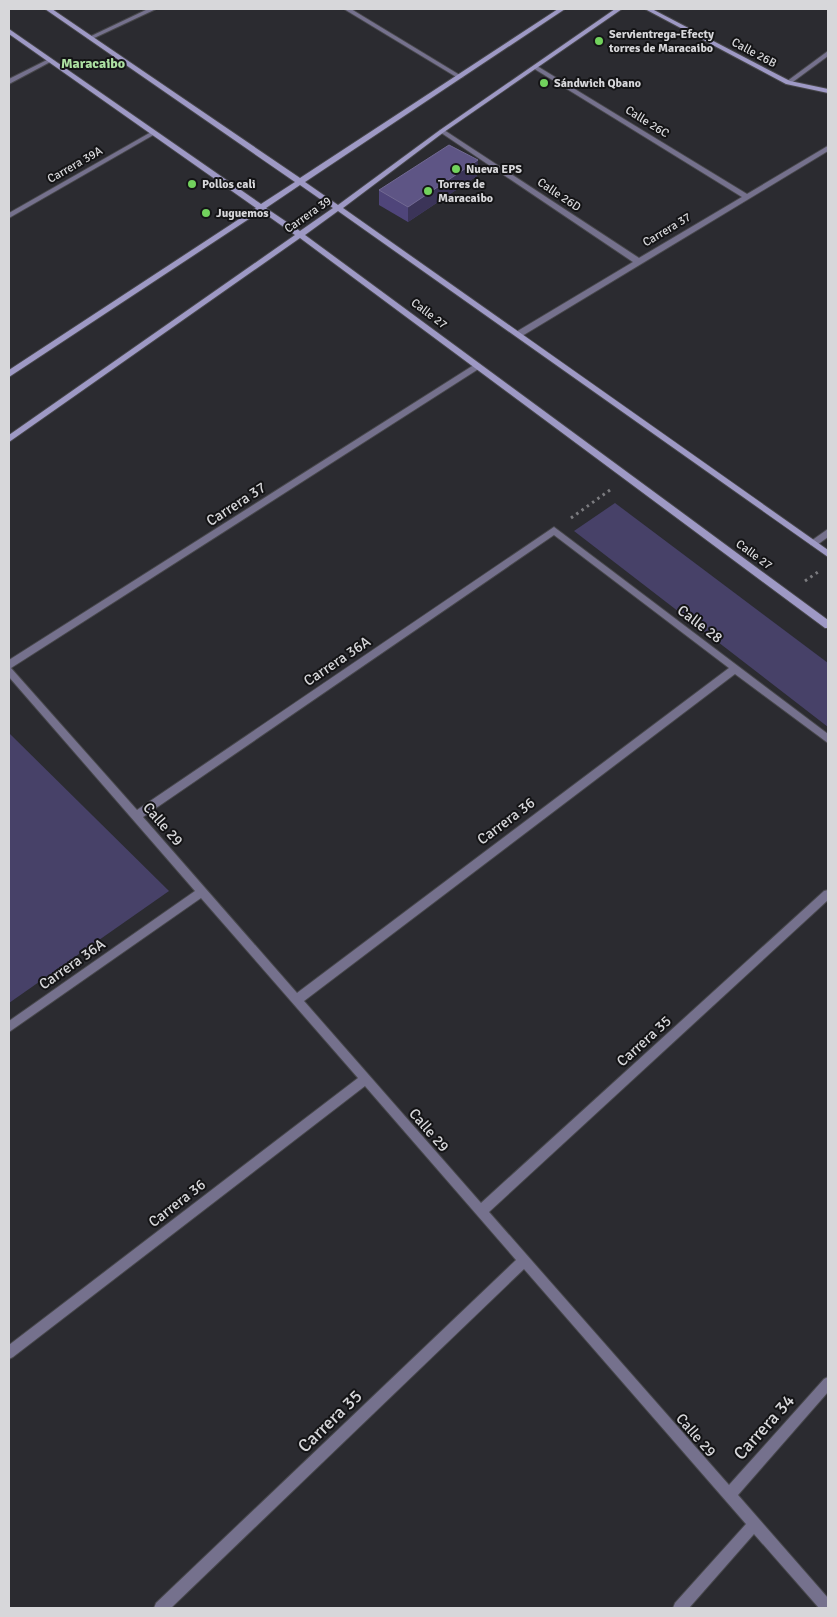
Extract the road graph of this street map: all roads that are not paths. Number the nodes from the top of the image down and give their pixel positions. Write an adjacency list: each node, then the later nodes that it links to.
1 (48, 9): 8 (main road)
2 (153, 9): 8 (street)
3 (347, 9): 12 (street)
4 (562, 9): 12 (main road)
5 (619, 9): 11 (main road, Carrera 39)
6 (648, 9): 14 (main road, Calle 26B)
7 (9, 31): 10 (main road, Calle 27)
8 (90, 38): 19 (main road)
9 (828, 53): 14 (street)
10 (50, 61): 13 (street); 17 (main road, Calle 27)
11 (535, 67): 16 (main road, Carrera 39); 20 (street, Calle 26C)
12 (460, 77): 19 (main road)
13 (9, 82)
14 (788, 83): 15 (main road, Calle 26B)
15 (828, 91)
16 (442, 131): 22 (main road, Carrera 39); 25 (street, Calle 26D)
17 (153, 133): 21 (main road, Calle 27); 23 (street, Carrera 39A)
18 (828, 148): 20 (street, Carrera 37)
19 (299, 182): 21 (main road); 22 (main road)
20 (747, 197): 25 (street, Carrera 37)
21 (260, 208): 24 (main road, Calle 27); 28 (main road)
22 (338, 208): 24 (main road, Carrera 39); 26 (main road)
23 (9, 216)
24 (300, 235): 27 (main road, Calle 27); 29 (main road, Carrera 39)
25 (639, 262): 26 (street, Carrera 37)
26 (519, 334): 32 (main road)
27 (477, 366): 34 (main road, Calle 27); 35 (street, Carrera 37)
28 (9, 374)
29 (9, 439)
30 (554, 530): 36 (street, Calle 28); 39 (street, Carrera 36A)
31 (828, 532): 32 (street)
32 (814, 543): 33 (main road)
33 (828, 554)
34 (828, 625)
35 (9, 665)
36 (736, 668): 38 (street, Calle 28); 42 (street, Carrera 36)
37 (9, 671): 39 (street, Calle 29)
38 (828, 739)
39 (136, 816): 40 (street, Calle 29)
40 (202, 892): 42 (street, Calle 29); 43 (street, Carrera 36A)
41 (828, 894): 45 (street, Carrera 35)
42 (296, 1000): 44 (street, Calle 29)
43 (9, 1027)
44 (365, 1079): 45 (street, Calle 29); 47 (street, Carrera 36)
45 (481, 1211): 46 (street, Calle 29)
46 (524, 1260): 49 (street, Calle 29); 51 (street, Carrera 35)
47 (9, 1353)
48 (828, 1383): 49 (street, Carrera 34)
49 (729, 1495): 50 (street, Calle 29)
50 (754, 1524): 52 (street); 53 (street, Calle 29)
51 (161, 1608)
52 (680, 1608)
53 (828, 1608)

